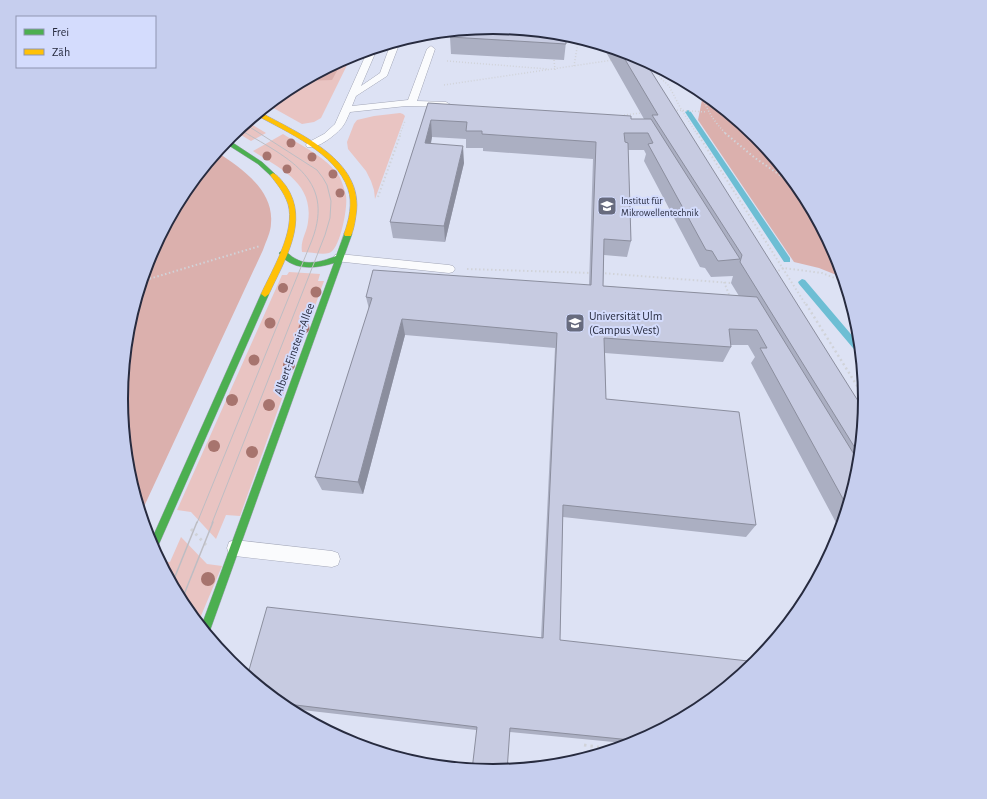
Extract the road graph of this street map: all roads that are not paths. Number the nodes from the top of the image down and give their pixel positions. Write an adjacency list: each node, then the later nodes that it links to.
1 (394, 48): 4 (lane)
2 (431, 49): 5 (lane)
3 (370, 55): 4 (lane)
4 (352, 95): 7 (lane)
5 (412, 103): 6 (lane); 7 (lane)
6 (456, 106)
7 (346, 109): 10 (lane)
8 (263, 116): 10 (street, Albert-Einstein-Allee)
9 (232, 145): 11 (street)
10 (311, 145): 12 (street, Albert-Einstein-Allee)
11 (283, 252): 12 (street); 14 (street)
12 (339, 258): 13 (lane); 15 (street, Albert-Einstein-Allee)
13 (449, 269)
14 (157, 541)
15 (235, 548): 16 (lane); 17 (street, Albert-Einstein-Allee)
16 (332, 559)
17 (207, 626)

